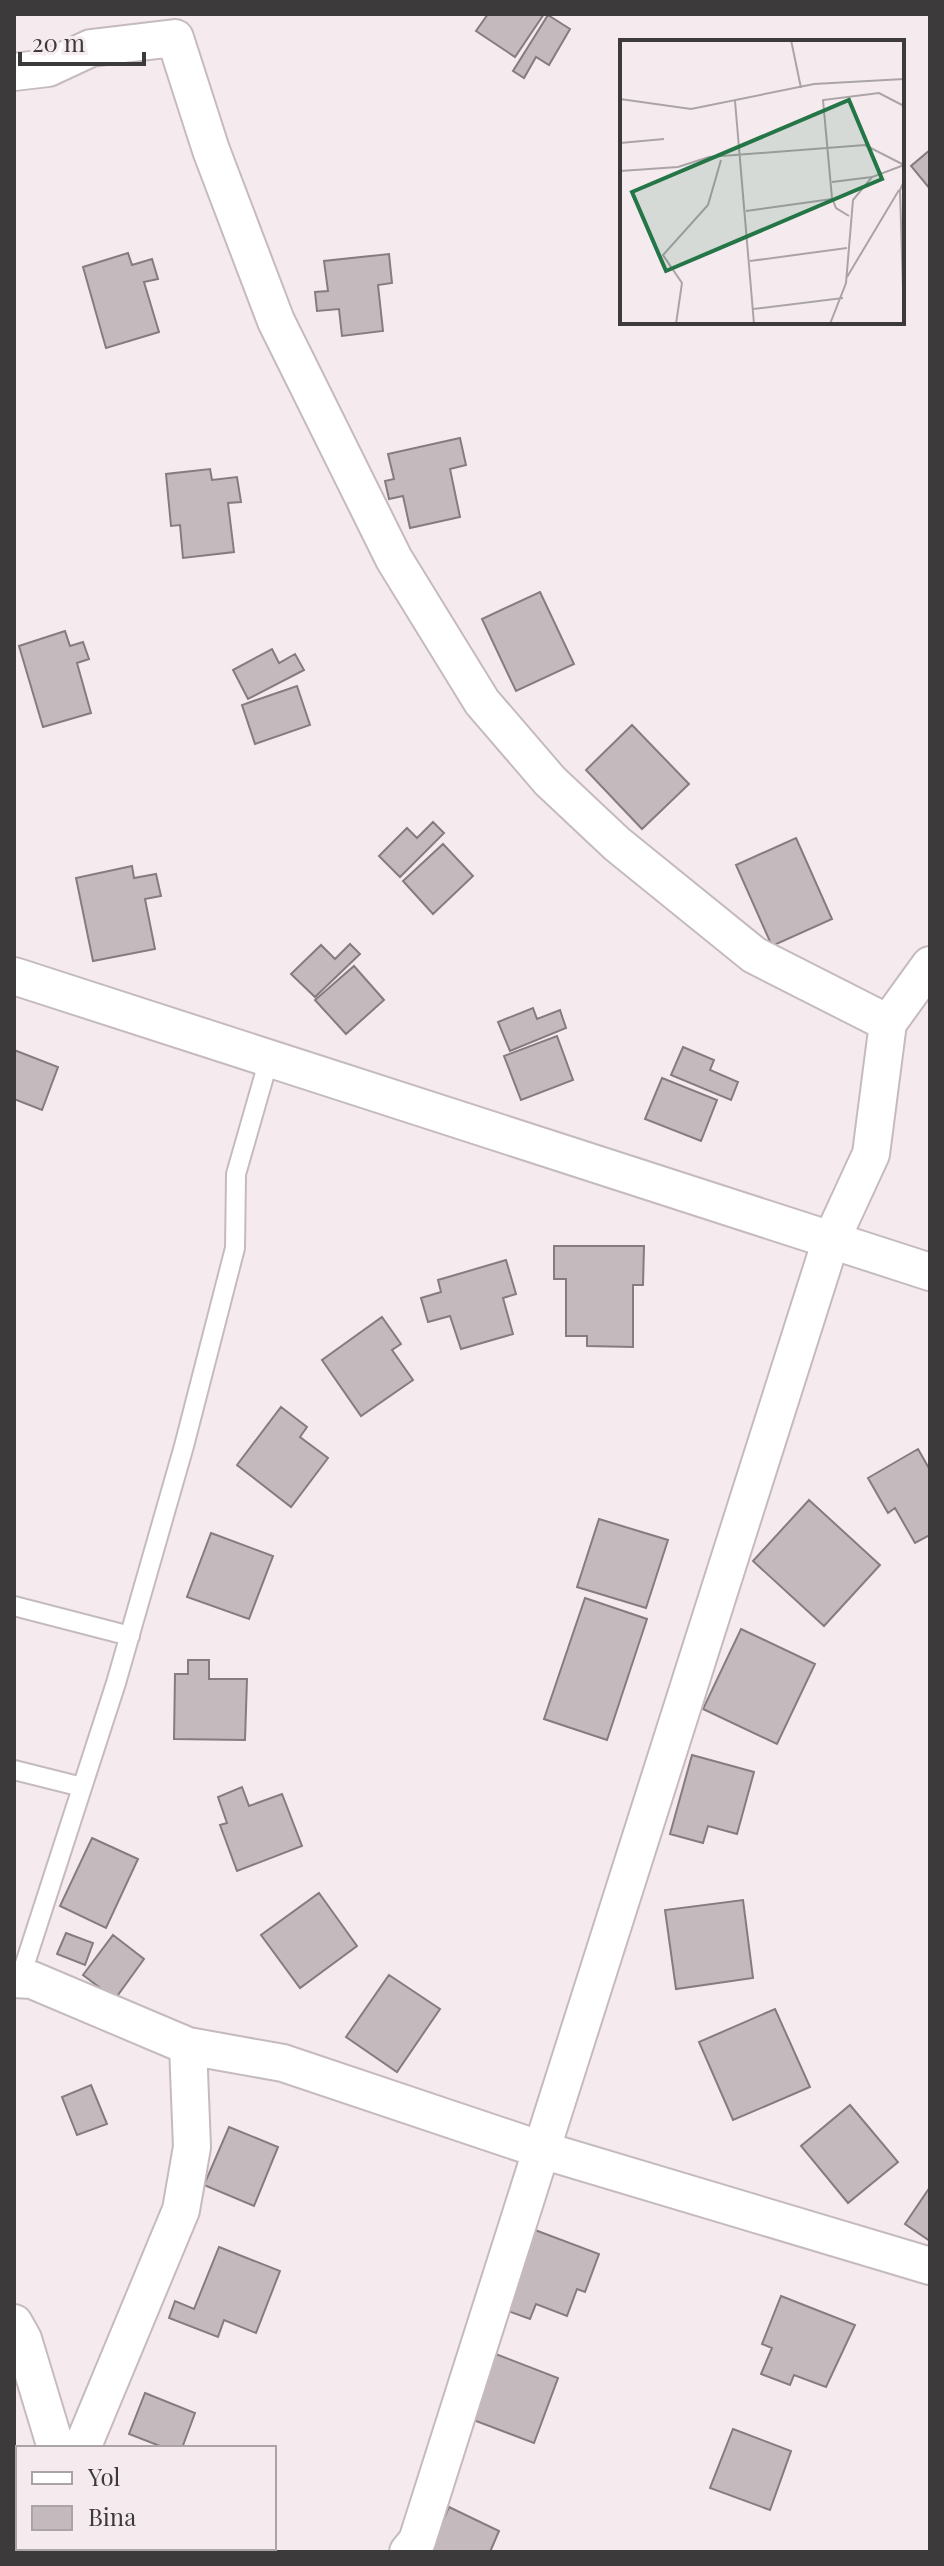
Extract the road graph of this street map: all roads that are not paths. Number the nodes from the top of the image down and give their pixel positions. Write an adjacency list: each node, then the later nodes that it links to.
1 (14, 72): 4 (street)
2 (930, 965): 4 (street)
3 (14, 976): 5 (street)
4 (888, 1023): 6 (street)
5 (269, 1059): 6 (street); 9 (lane)
6 (830, 1243): 7 (street); 14 (street)
7 (930, 1272)
8 (14, 1606): 9 (lane)
9 (130, 1636): 11 (lane)
10 (14, 1770): 11 (lane)
11 (82, 1787): 12 (lane)
12 (17, 1979): 13 (street)
13 (188, 2046): 14 (street); 18 (street)
14 (542, 2150): 15 (street); 19 (street)
15 (930, 2266)
16 (14, 2323): 17 (street)
17 (55, 2446)
18 (83, 2446)
19 (408, 2552)

